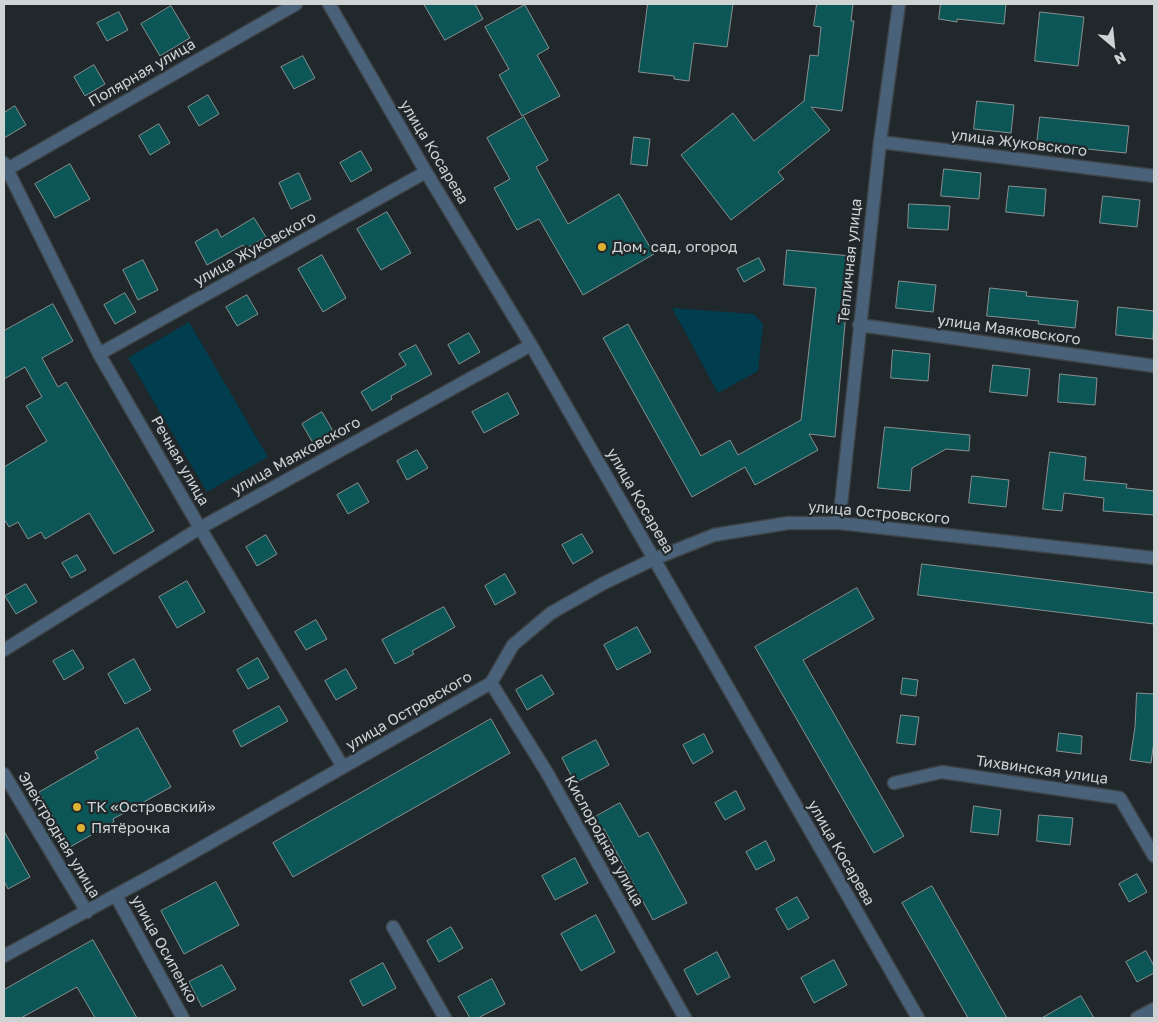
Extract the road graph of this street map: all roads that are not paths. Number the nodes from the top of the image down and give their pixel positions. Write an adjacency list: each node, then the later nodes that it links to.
1 (296, 4): 5 (street, Полярная улица)
2 (329, 4): 6 (street, улица Косарева)
3 (898, 4): 4 (street, Тепличная улица)
4 (880, 142): 7 (street, улица Жуковского); 8 (street, Тепличная улица)
5 (5, 168): 10 (street, Речная улица)
6 (426, 172): 9 (street, улица Косарева); 10 (street, улица Жуковского)
7 (1154, 176)
8 (859, 325): 11 (street, улица Маяковского); 12 (street, Тепличная улица)
9 (531, 345): 13 (street, улица Маяковского); 15 (street, улица Косарева)
10 (100, 354): 13 (street, Речная улица)
11 (1154, 366)
12 (839, 523): 14 (street, улица Островского); 15 (street, улица Островского)
13 (200, 528): 16 (street, улица Маяковского); 18 (street, Речная улица)
14 (1154, 558)
15 (654, 559): 17 (street, улица Островского); 30 (street, улица Косарева)
16 (4, 650)
17 (492, 683): 18 (street, улица Островского); 29 (street, Кислородная улица)
18 (343, 767): 22 (street, улица Островского)
19 (4, 774): 23 (street, Электродная улица)
20 (894, 784): 21 (street, Тихвинская улица)
21 (1154, 856)
22 (116, 896): 23 (street, улица Островского); 27 (street, улица Осипенко)
23 (87, 912): 25 (street, улица Островского)
24 (393, 927): 28 (street)
25 (4, 956)
26 (1154, 1008): 31 (street)
27 (183, 1018)
28 (445, 1018)
29 (684, 1018)
30 (918, 1018)
31 (1137, 1018)

